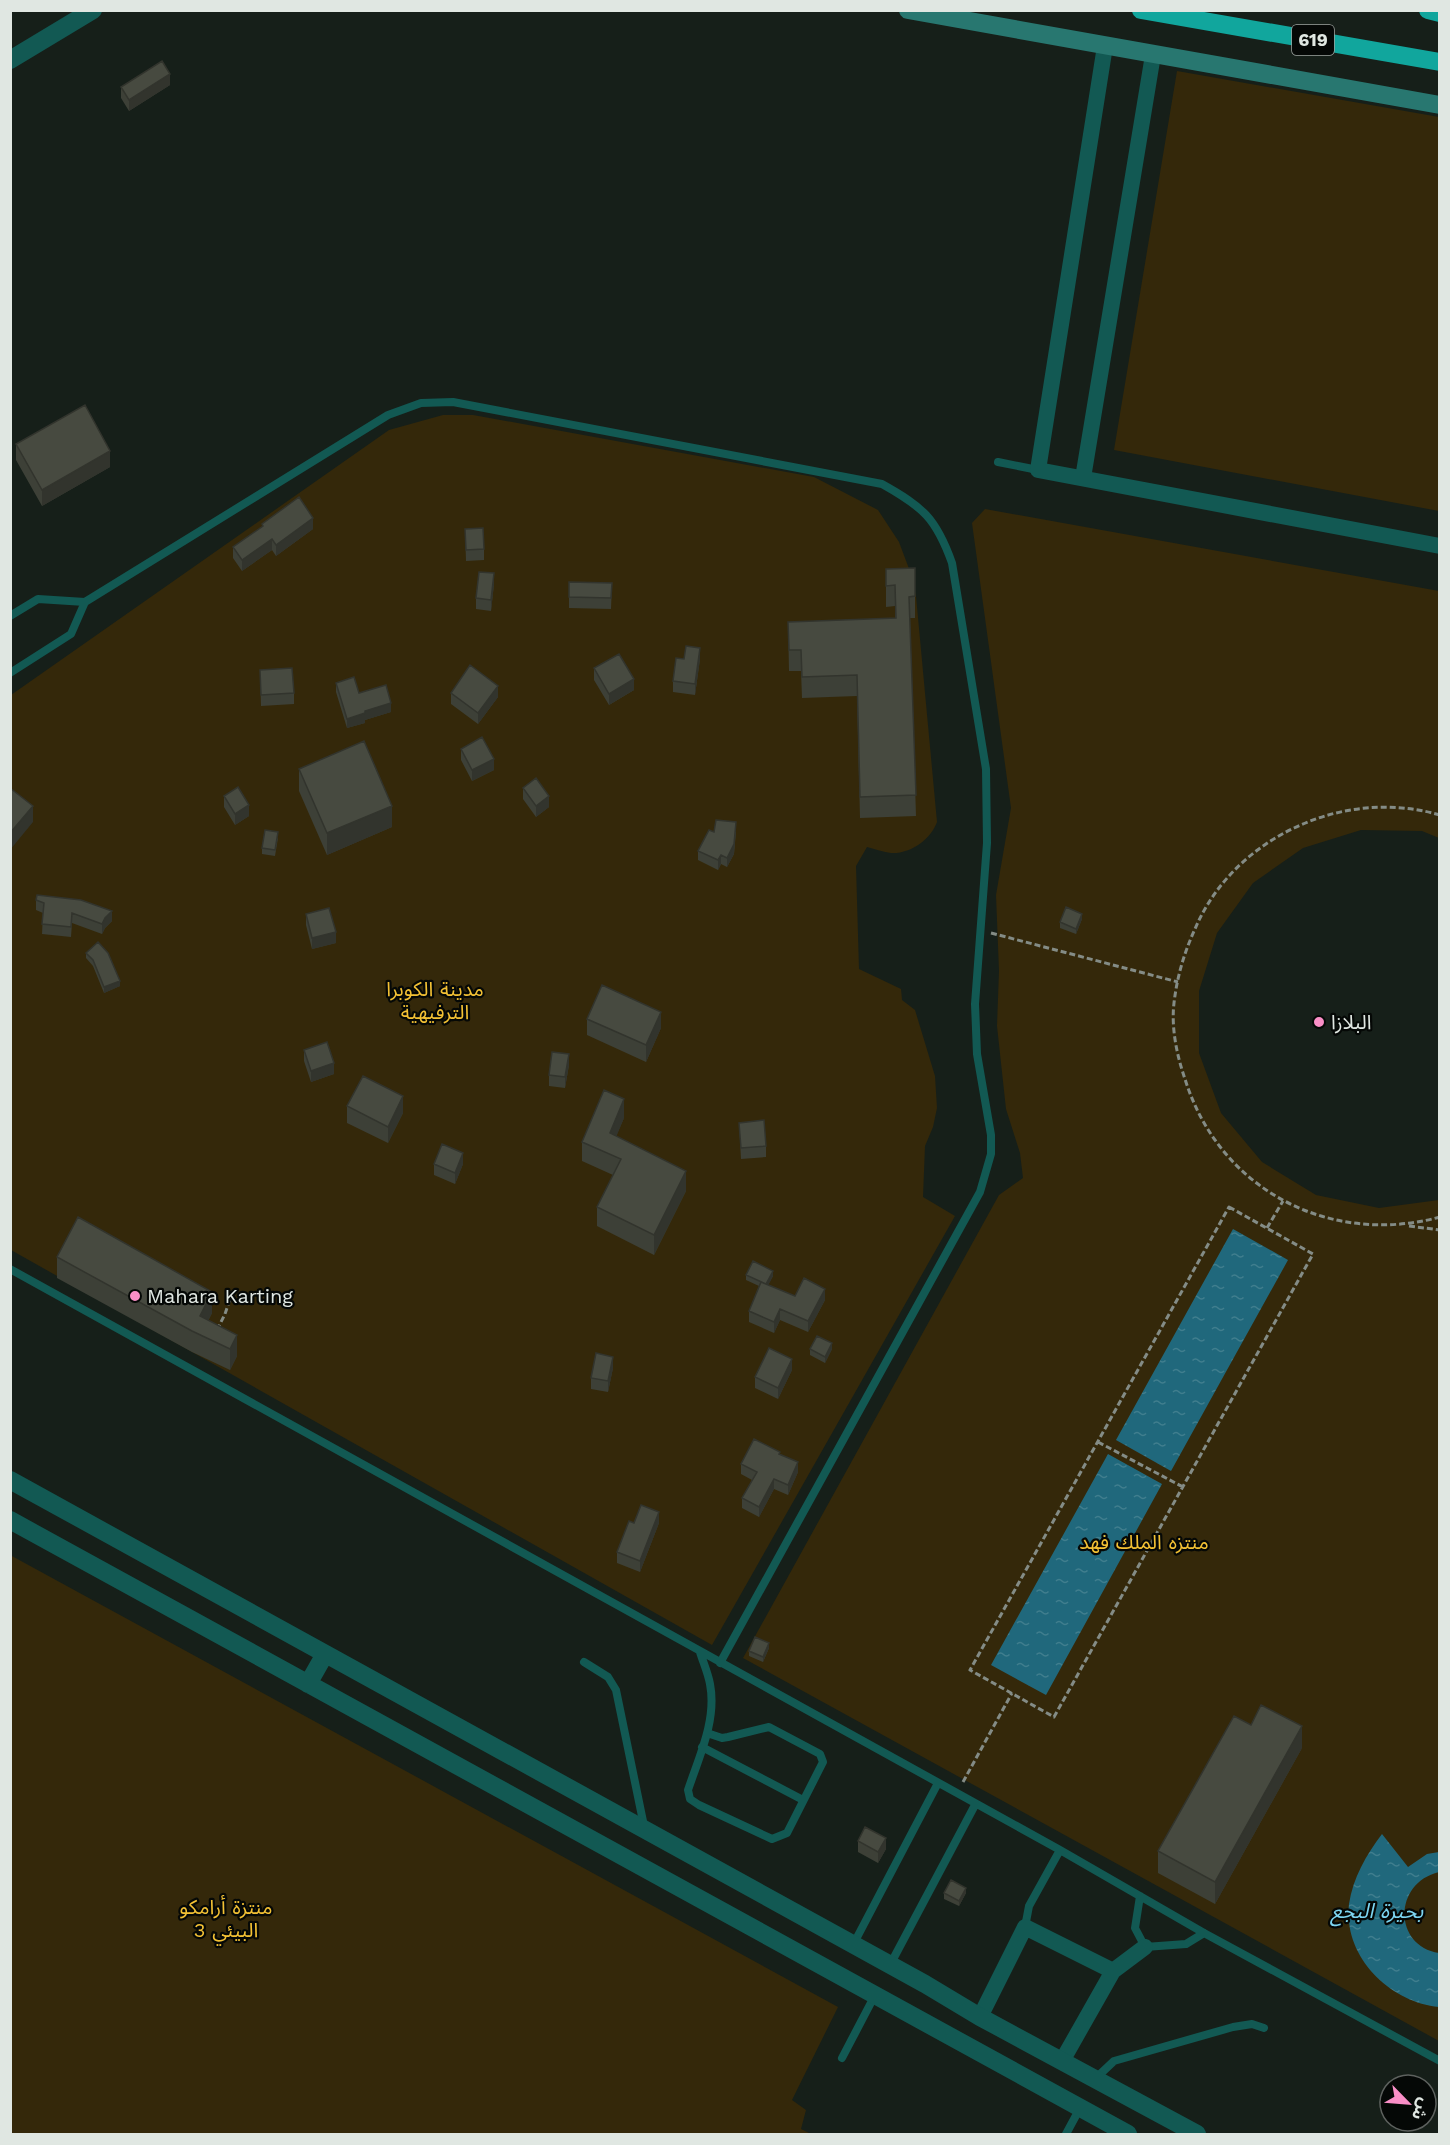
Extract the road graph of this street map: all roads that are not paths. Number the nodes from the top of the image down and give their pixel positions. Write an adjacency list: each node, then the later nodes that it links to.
1 (93, 10): 8 (street)
2 (908, 10): 6 (main road)
3 (1141, 10): 9 (highway, 619)
4 (1428, 10): 5 (highway)
5 (1440, 13)
6 (1105, 46): 7 (main road); 12 (street)
7 (1153, 54): 10 (main road); 13 (street)
8 (10, 60)
9 (1440, 62)
10 (1440, 105)
11 (998, 462): 12 (lane)
12 (1038, 470): 13 (street)
13 (1083, 478): 14 (street)
14 (1440, 546)
15 (85, 602): 16 (lane); 17 (lane); 24 (lane)
16 (10, 616)
17 (10, 673)
18 (10, 1269): 21 (lane)
19 (10, 1480): 22 (street)
20 (10, 1520): 25 (street)
21 (700, 1652): 24 (lane); 26 (lane)
22 (325, 1654): 25 (street); 31 (street)
23 (584, 1662): 31 (lane)
24 (720, 1663): 28 (lane)
25 (308, 1684): 33 (street)
26 (707, 1733): 27 (lane); 29 (lane)
27 (702, 1747): 29 (lane); 29 (lane)
28 (938, 1783): 30 (lane); 39 (lane)
29 (803, 1800)
30 (975, 1804): 32 (lane); 41 (lane)
31 (644, 1830): 33 (street); 35 (street)
32 (1060, 1850): 34 (lane); 36 (lane)
33 (628, 1859): 38 (street)
34 (1140, 1896): 37 (lane); 40 (lane)
35 (786, 1909): 38 (street); 39 (street)
36 (1025, 1927): 42 (street); 46 (street)
37 (1204, 1933): 40 (lane); 50 (lane)
38 (772, 1937): 44 (street)
39 (853, 1945): 41 (street)
40 (1145, 1947): 42 (street)
41 (890, 1965): 43 (street)
42 (1113, 1971): 49 (street)
43 (925, 1984): 45 (street); 46 (street)
44 (875, 1994): 45 (street); 48 (lane)
45 (909, 2013): 52 (street)
46 (980, 2017): 49 (street)
47 (1264, 2028): 51 (lane)
48 (842, 2058)
49 (1062, 2061): 51 (street)
50 (1440, 2061)
51 (1096, 2078): 52 (street); 55 (street)
52 (1080, 2108): 53 (lane); 54 (street)
53 (1066, 2134)
54 (1128, 2134)
55 (1197, 2134)

